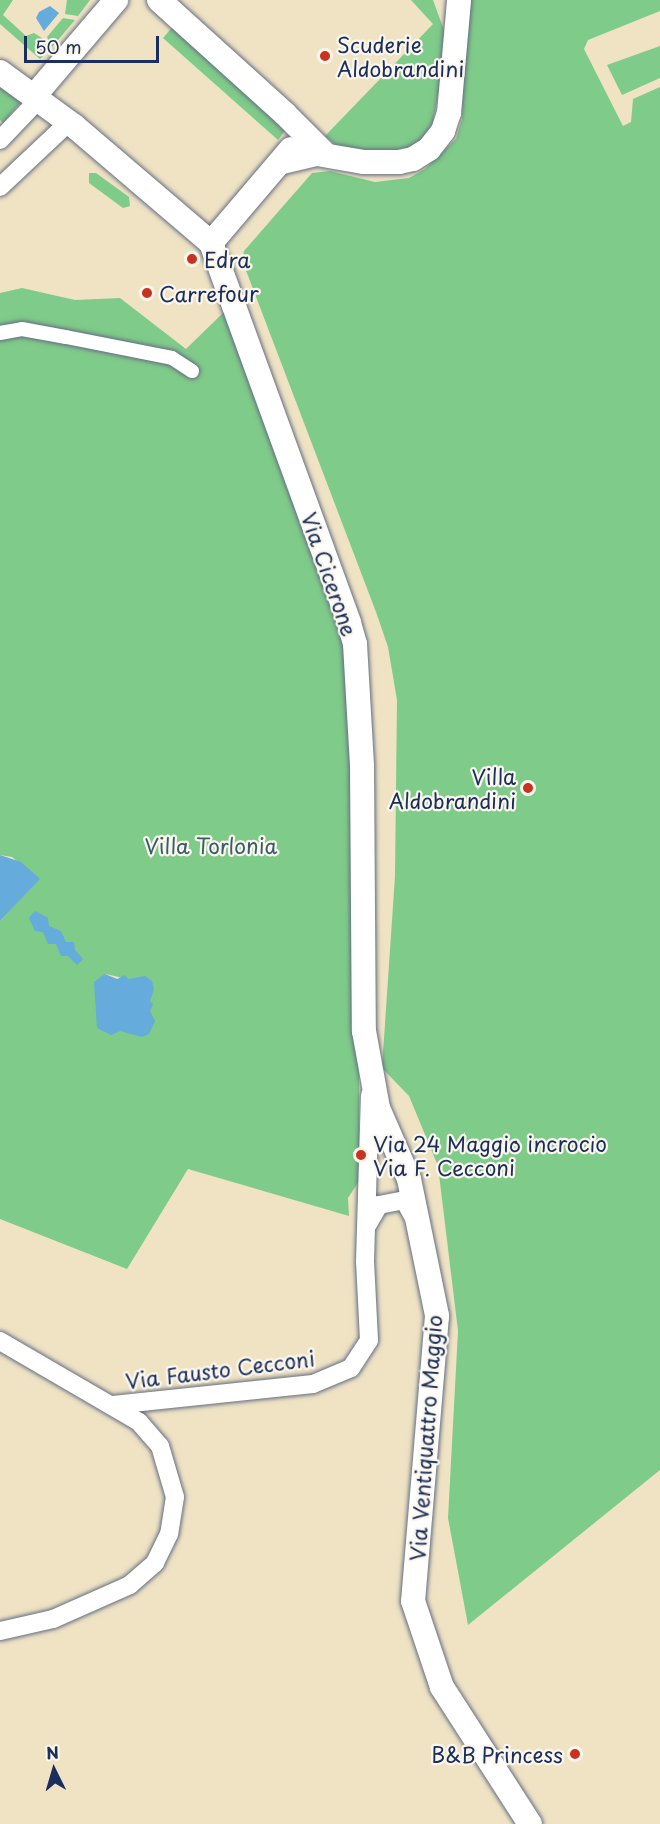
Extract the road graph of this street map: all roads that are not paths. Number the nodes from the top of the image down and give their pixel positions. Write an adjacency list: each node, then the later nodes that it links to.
1 (116, 0): 5 (main road)
2 (159, 0): 6 (main road)
3 (459, 0): 9 (main road)
4 (0, 72): 5 (main road)
5 (38, 97): 7 (main road); 8 (street)
6 (285, 114): 9 (main road); 10 (main road)
7 (69, 122): 11 (street); 12 (main road)
8 (0, 140)
9 (325, 154): 10 (main road)
10 (282, 162): 12 (main road)
11 (0, 187)
12 (211, 243): 15 (main road, Via Cicerone)
13 (0, 333): 14 (street)
14 (192, 372)
15 (364, 1031): 16 (main road, Via Ventiquattro Maggio)
16 (370, 1062): 17 (main road, Via Ventiquattro Maggio); 18 (street, Via Fausto Cecconi)
17 (419, 1227): 18 (street); 22 (main road, Via Ventiquattro Maggio)
18 (366, 1228): 20 (street, Via Fausto Cecconi)
19 (0, 1341): 20 (street, Via Fausto Cecconi)
20 (113, 1405): 21 (street)
21 (0, 1632)
22 (530, 1824)

